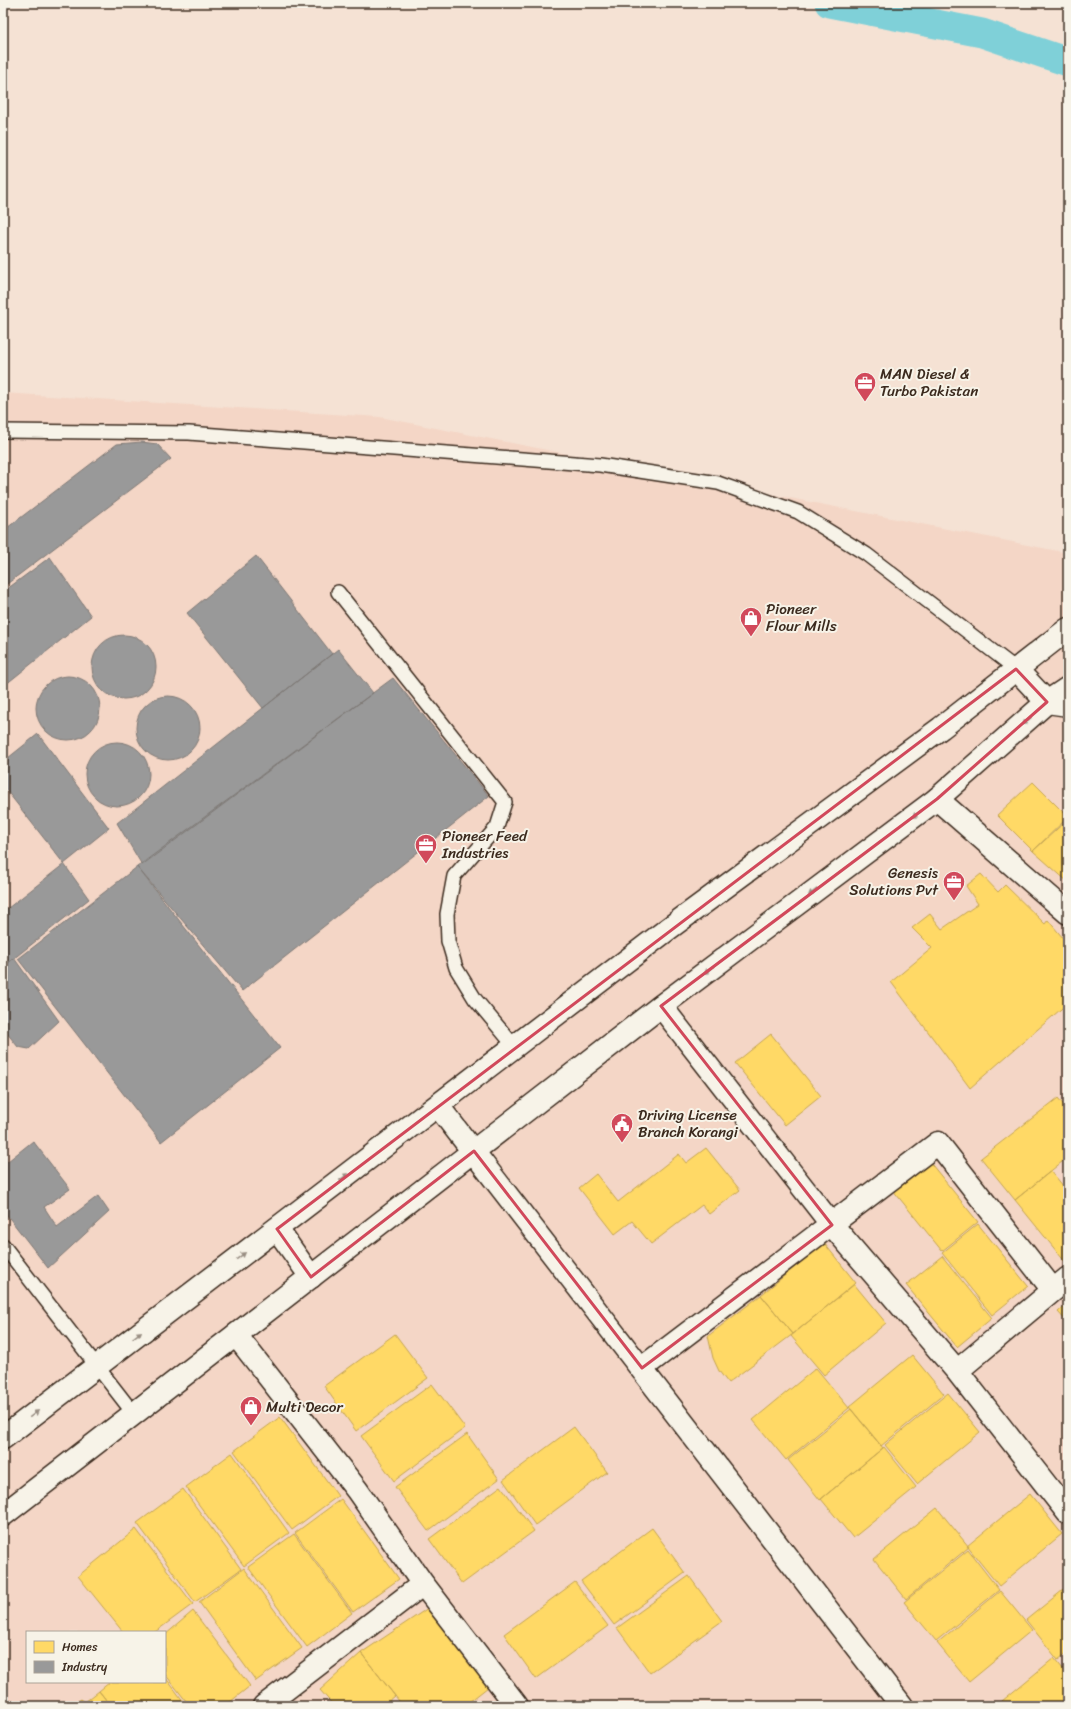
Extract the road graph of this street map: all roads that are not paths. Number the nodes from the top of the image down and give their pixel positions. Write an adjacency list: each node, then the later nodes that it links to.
1 (3, 431): 4 (lane)
2 (338, 592): 10 (lane)
3 (1068, 629): 4 (street)
4 (1016, 669): 6 (street); 10 (street)
5 (1068, 688): 6 (street)
6 (1058, 704): 7 (street, one-way to 7)
7 (937, 799): 8 (street); 9 (street, one-way to 9)
8 (1068, 913)
9 (661, 1006): 12 (street); 13 (street)
10 (515, 1047): 11 (street)
11 (438, 1106): 12 (street); 14 (street, one-way to 11)
12 (474, 1151): 16 (street); 20 (street)
13 (832, 1225): 17 (street); 20 (street); 21 (street)
14 (276, 1229): 16 (street); 19 (street, one-way to 14)
15 (3, 1245): 19 (lane)
16 (311, 1277): 18 (street)
17 (1060, 1284): 21 (street)
18 (236, 1335): 22 (street); 26 (street)
19 (96, 1367): 22 (lane); 23 (street, one-way to 19)
20 (642, 1368): 29 (street)
21 (957, 1371): 24 (street)
22 (134, 1414): 25 (street)
23 (3, 1438)
24 (1068, 1513)
25 (3, 1515)
26 (423, 1584): 27 (street); 28 (street)
27 (264, 1706)
28 (517, 1706)
29 (902, 1706)

